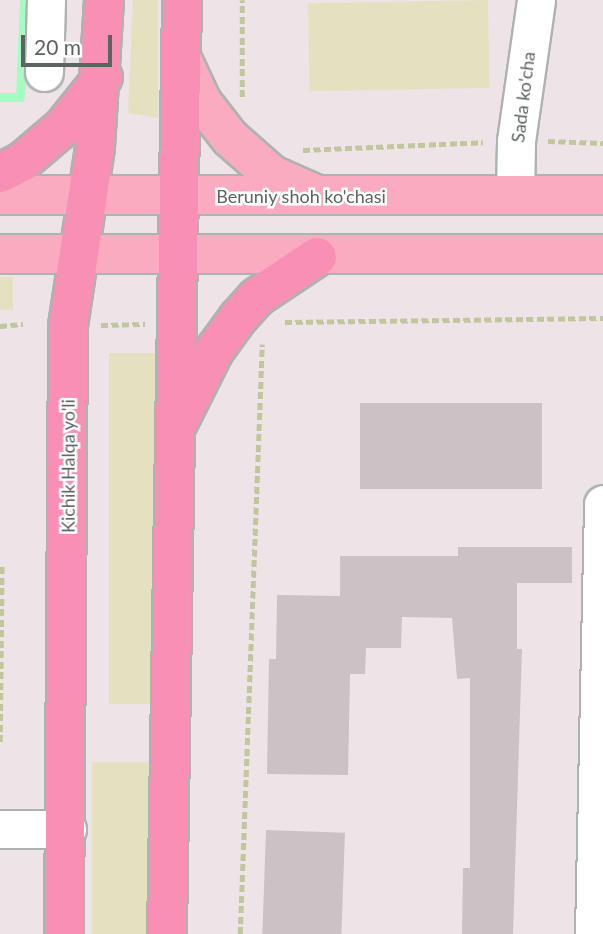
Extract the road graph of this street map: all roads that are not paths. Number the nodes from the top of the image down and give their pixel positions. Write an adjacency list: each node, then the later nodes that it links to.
1 (46, 0): 6 (street)
2 (104, 0): 7 (highway, Kichik Halqa yo'li)
3 (182, 0): 5 (highway)
4 (536, 0): 10 (street, Sada ko'cha)
5 (181, 57): 13 (highway); 14 (main road)
6 (44, 72)
7 (103, 77): 8 (highway); 9 (highway, Kichik Halqa yo'li)
8 (0, 173)
9 (88, 194): 11 (main road, Beruniy shoh ko'chasi); 13 (main road, Beruniy shoh ko'chasi); 18 (highway, Kichik Halqa yo'li)
10 (515, 194): 12 (main road, Beruniy shoh ko'chasi); 14 (main road, Beruniy shoh ko'chasi)
11 (0, 195)
12 (603, 195)
13 (178, 196): 14 (main road, Beruniy shoh ko'chasi); 16 (highway)
14 (322, 196)
15 (0, 254): 18 (main road)
16 (176, 254): 18 (main road); 19 (main road); 20 (highway)
17 (603, 254): 19 (main road)
18 (80, 255): 23 (highway, Kichik Halqa yo'li)
19 (317, 257): 20 (highway)
20 (174, 431): 26 (highway)
21 (603, 504): 24 (street)
22 (0, 829): 23 (street)
23 (66, 829): 25 (highway, Kichik Halqa yo'li)
24 (597, 916)
25 (64, 934)
26 (167, 934)

